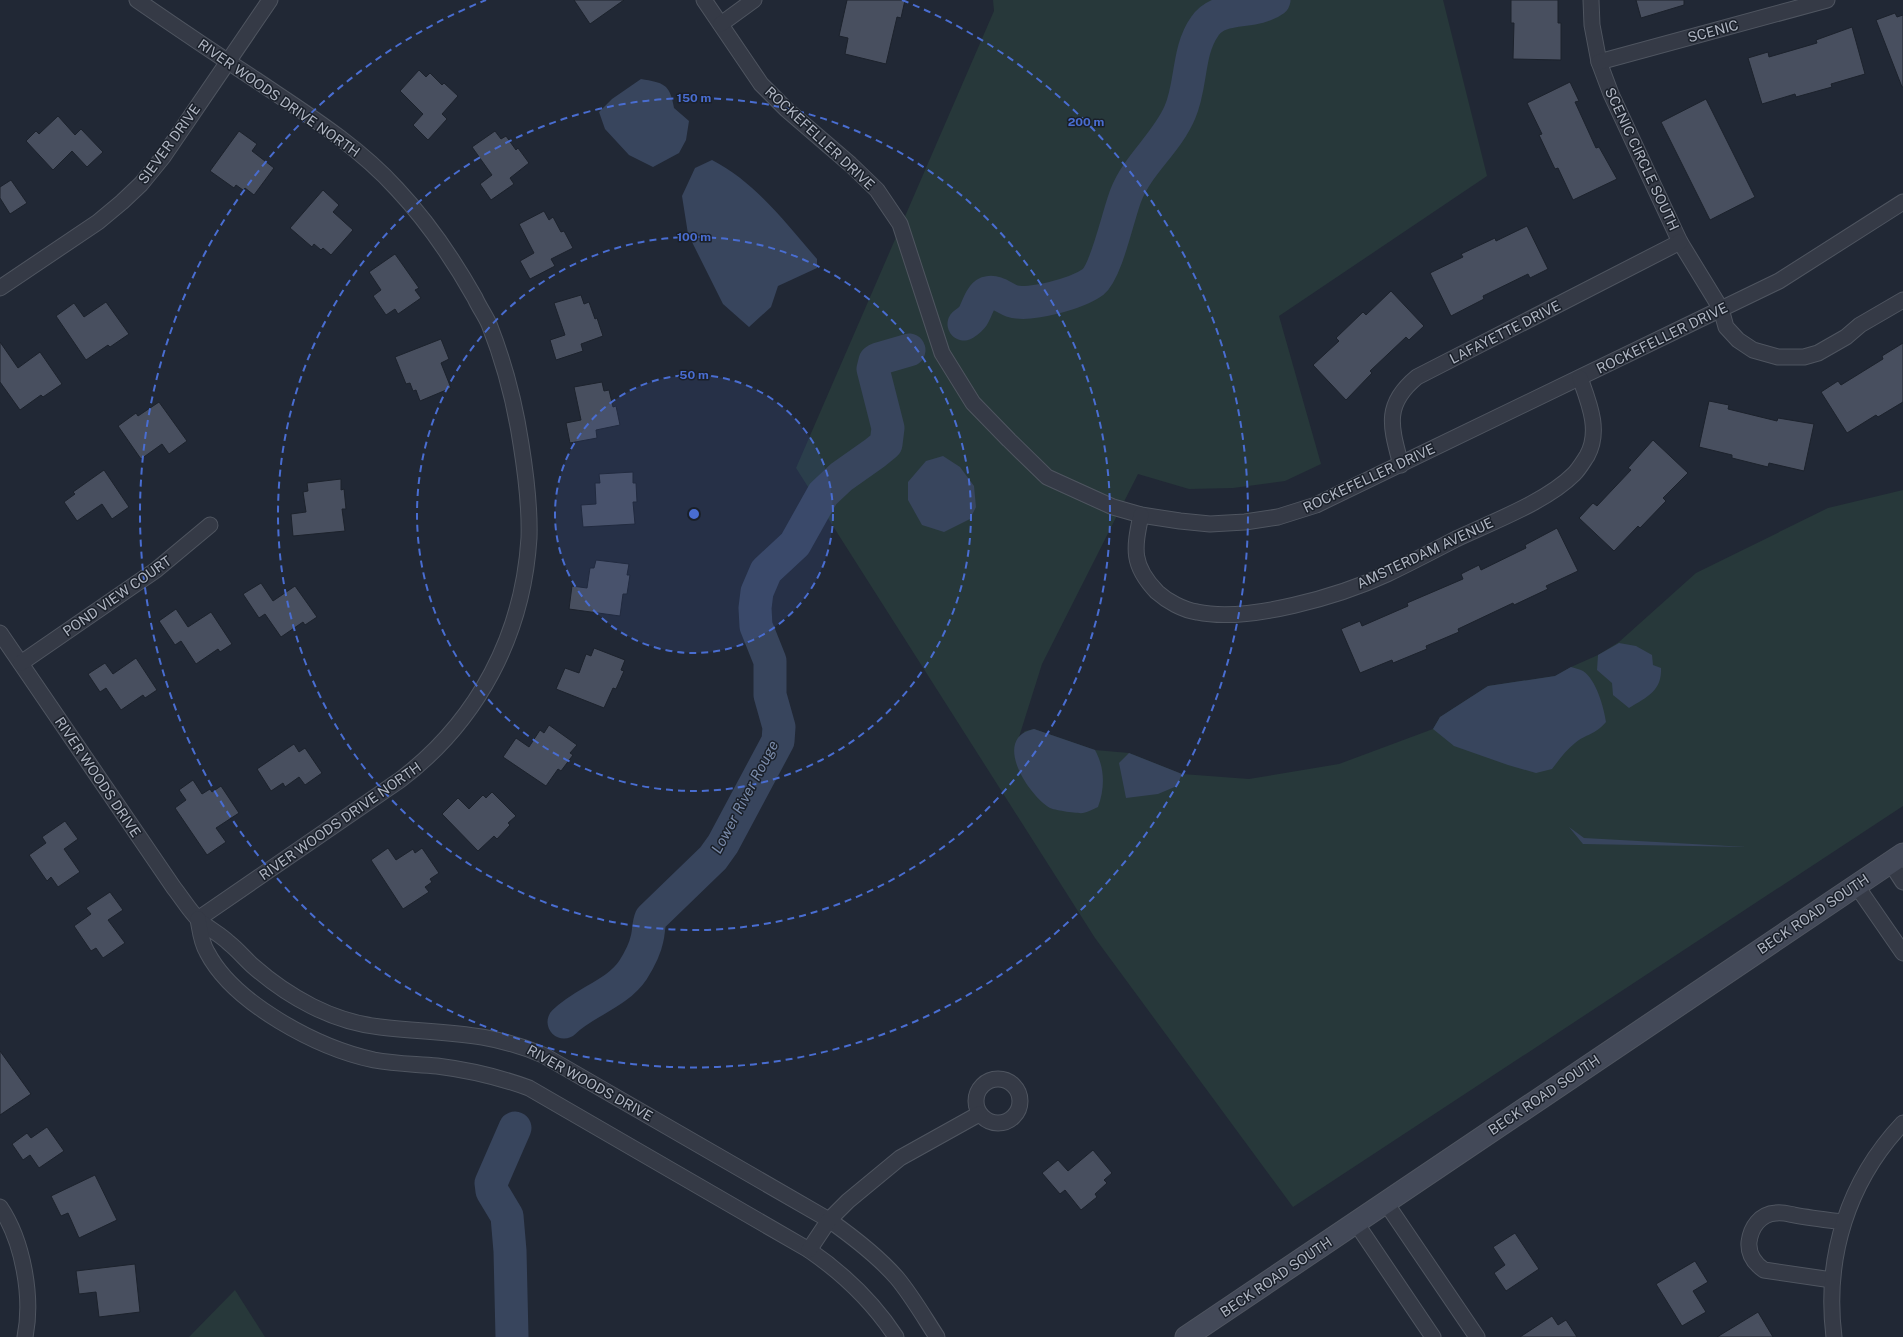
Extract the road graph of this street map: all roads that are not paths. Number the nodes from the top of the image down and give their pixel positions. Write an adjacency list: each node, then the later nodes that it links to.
1 (137, 0): 8 (street, RIVER WOODS DRIVE NORTH)
2 (270, 0): 8 (street, SIEVER DRIVE)
3 (704, 0): 7 (street, ROCKEFELLER DRIVE)
4 (754, 0): 7 (street)
5 (1591, 0): 9 (street, SCENIC CIRCLE SOUTH)
6 (1827, 0): 9 (street, SCENIC)
7 (721, 24): 17 (street, ROCKEFELLER DRIVE)
8 (228, 62): 12 (street, SIEVER DRIVE); 24 (street, RIVER WOODS DRIVE NORTH)
9 (1599, 62): 11 (street, SCENIC CIRCLE SOUTH)
10 (1903, 202): 14 (street, ROCKEFELLER DRIVE)
11 (1680, 242): 14 (street, SCENIC CIRCLE SOUTH); 16 (street, LAFAYETTE DRIVE)
12 (0, 288)
13 (1903, 300): 14 (street, SCENIC CIRCLE SOUTH)
14 (1721, 309): 15 (street, ROCKEFELLER DRIVE)
15 (1580, 378): 16 (street, ROCKEFELLER DRIVE); 17 (street, AMSTERDAM AVENUE)
16 (1401, 465): 17 (street, ROCKEFELLER DRIVE)
17 (1141, 515)
18 (210, 525): 20 (street, POND VIEW COURT)
19 (0, 633): 20 (street, RIVER WOODS DRIVE)
20 (21, 663): 24 (street, RIVER WOODS DRIVE)
21 (1896, 858): 22 (street); 23 (main road, BECK ROAD SOUTH)
22 (1903, 882)
23 (1856, 885): 25 (street); 28 (main road, BECK ROAD SOUTH)
24 (198, 919): 30 (street, RIVER WOODS DRIVE); 33 (street, RIVER WOODS DRIVE)
25 (1903, 953)
26 (980, 1114): 30 (street)
27 (1903, 1122): 31 (street)
28 (1386, 1203): 32 (main road, BECK ROAD SOUTH); 40 (street)
29 (0, 1207): 35 (street)
30 (829, 1220): 33 (street); 37 (street, RIVER WOODS DRIVE)
31 (1843, 1222): 34 (street); 34 (street)
32 (1356, 1223): 38 (main road, BECK ROAD SOUTH); 39 (street)
33 (809, 1250): 36 (street, RIVER WOODS DRIVE)
34 (1832, 1280): 41 (street)
35 (25, 1337)
36 (896, 1337)
37 (937, 1337)
38 (1186, 1337)
39 (1433, 1337)
40 (1477, 1337)
41 (1834, 1337)

